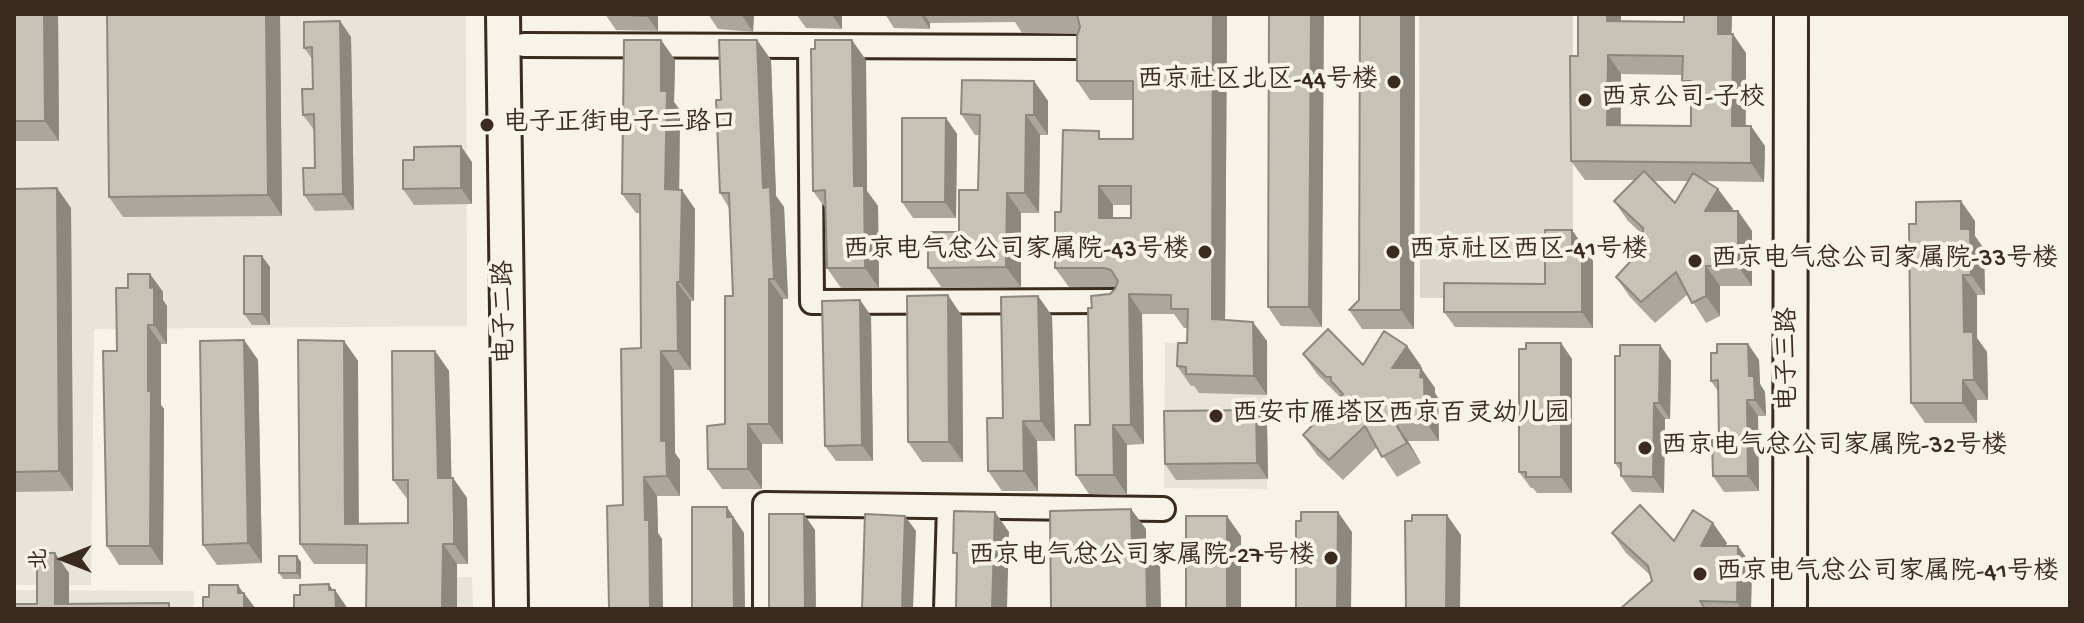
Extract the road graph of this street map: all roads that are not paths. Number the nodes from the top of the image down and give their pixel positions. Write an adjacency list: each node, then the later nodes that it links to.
1 (503, 14): 9 (main road, 电子二路)
2 (1791, 14): 13 (main road, 电子三路)
3 (524, 30): 4 (street); 10 (main road, 电子二路)
4 (810, 46): 5 (street); 6 (street)
5 (1079, 47)
6 (1117, 301)
7 (949, 507): 8 (street); 11 (street); 12 (street)
8 (1163, 509)
9 (511, 609)
10 (531, 609)
11 (765, 609)
12 (946, 609)
13 (1790, 609)

